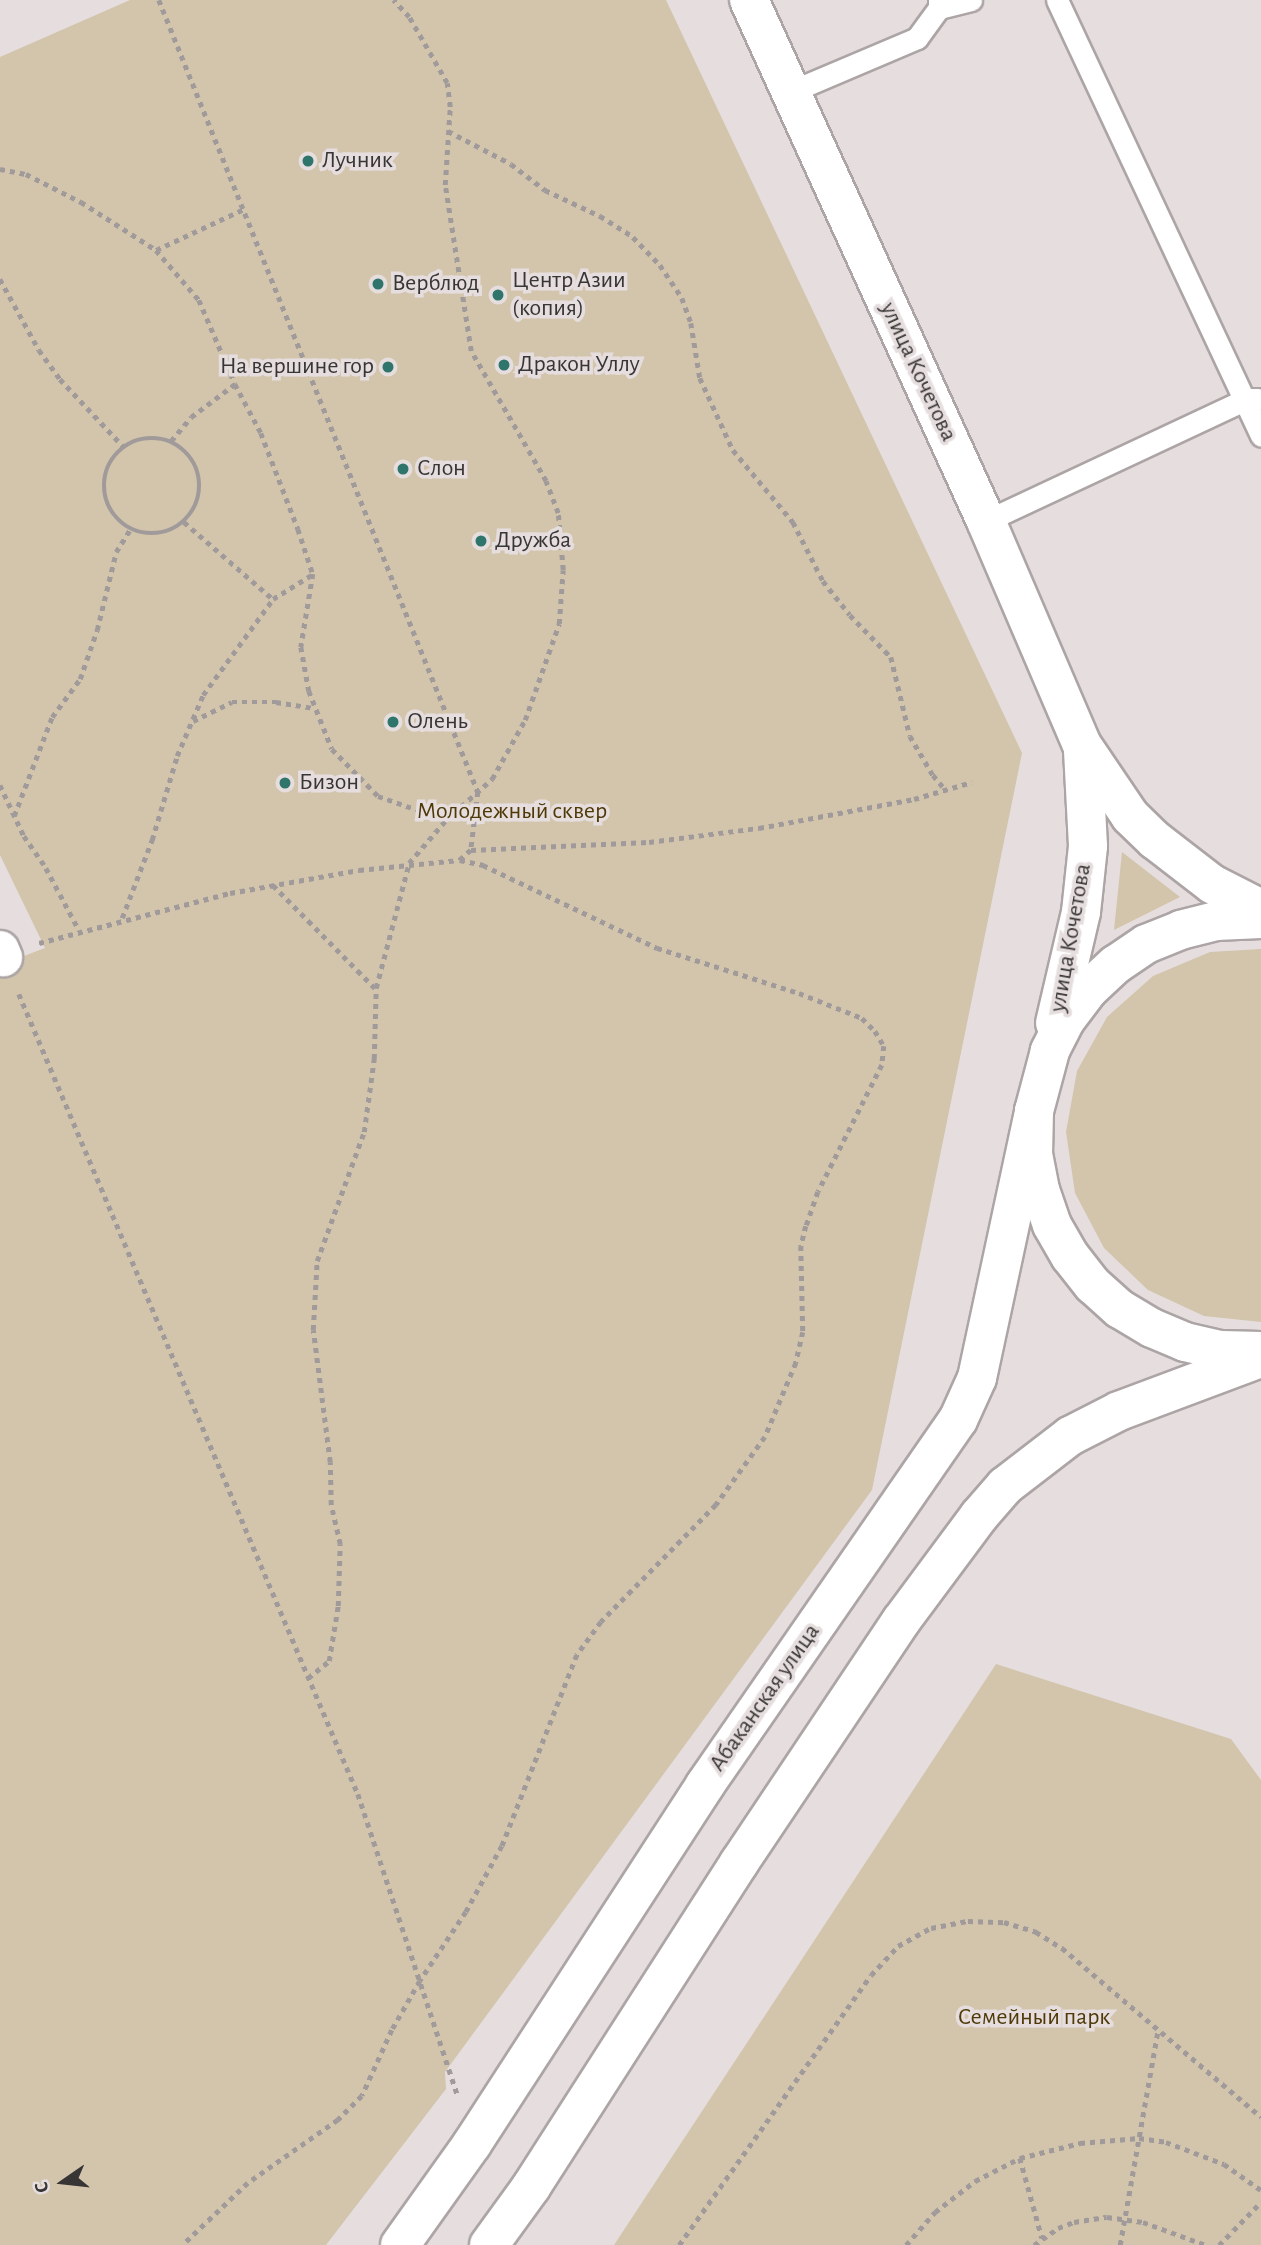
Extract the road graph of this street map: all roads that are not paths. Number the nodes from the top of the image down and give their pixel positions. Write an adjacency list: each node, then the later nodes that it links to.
1 (749, 0): 5 (main road, улица Кочетова)
2 (971, 0): 4 (lane)
3 (1057, 0): 6 (lane)
4 (939, 4): 5 (lane)
5 (790, 92): 8 (main road, улица Кочетова)
6 (1253, 399): 7 (lane); 8 (lane)
7 (1261, 436)
8 (986, 521): 9 (main road, улица Кочетова)
9 (1082, 746): 10 (main road, улица Кочетова); 12 (main road, улица Кочетова)
10 (1261, 909)
11 (1261, 919): 12 (main road)
12 (1036, 1098): 13 (main road); 15 (main road, Абаканская улица)
13 (1261, 1351)
14 (1261, 1358): 16 (main road)
15 (400, 2245)
16 (489, 2245)

